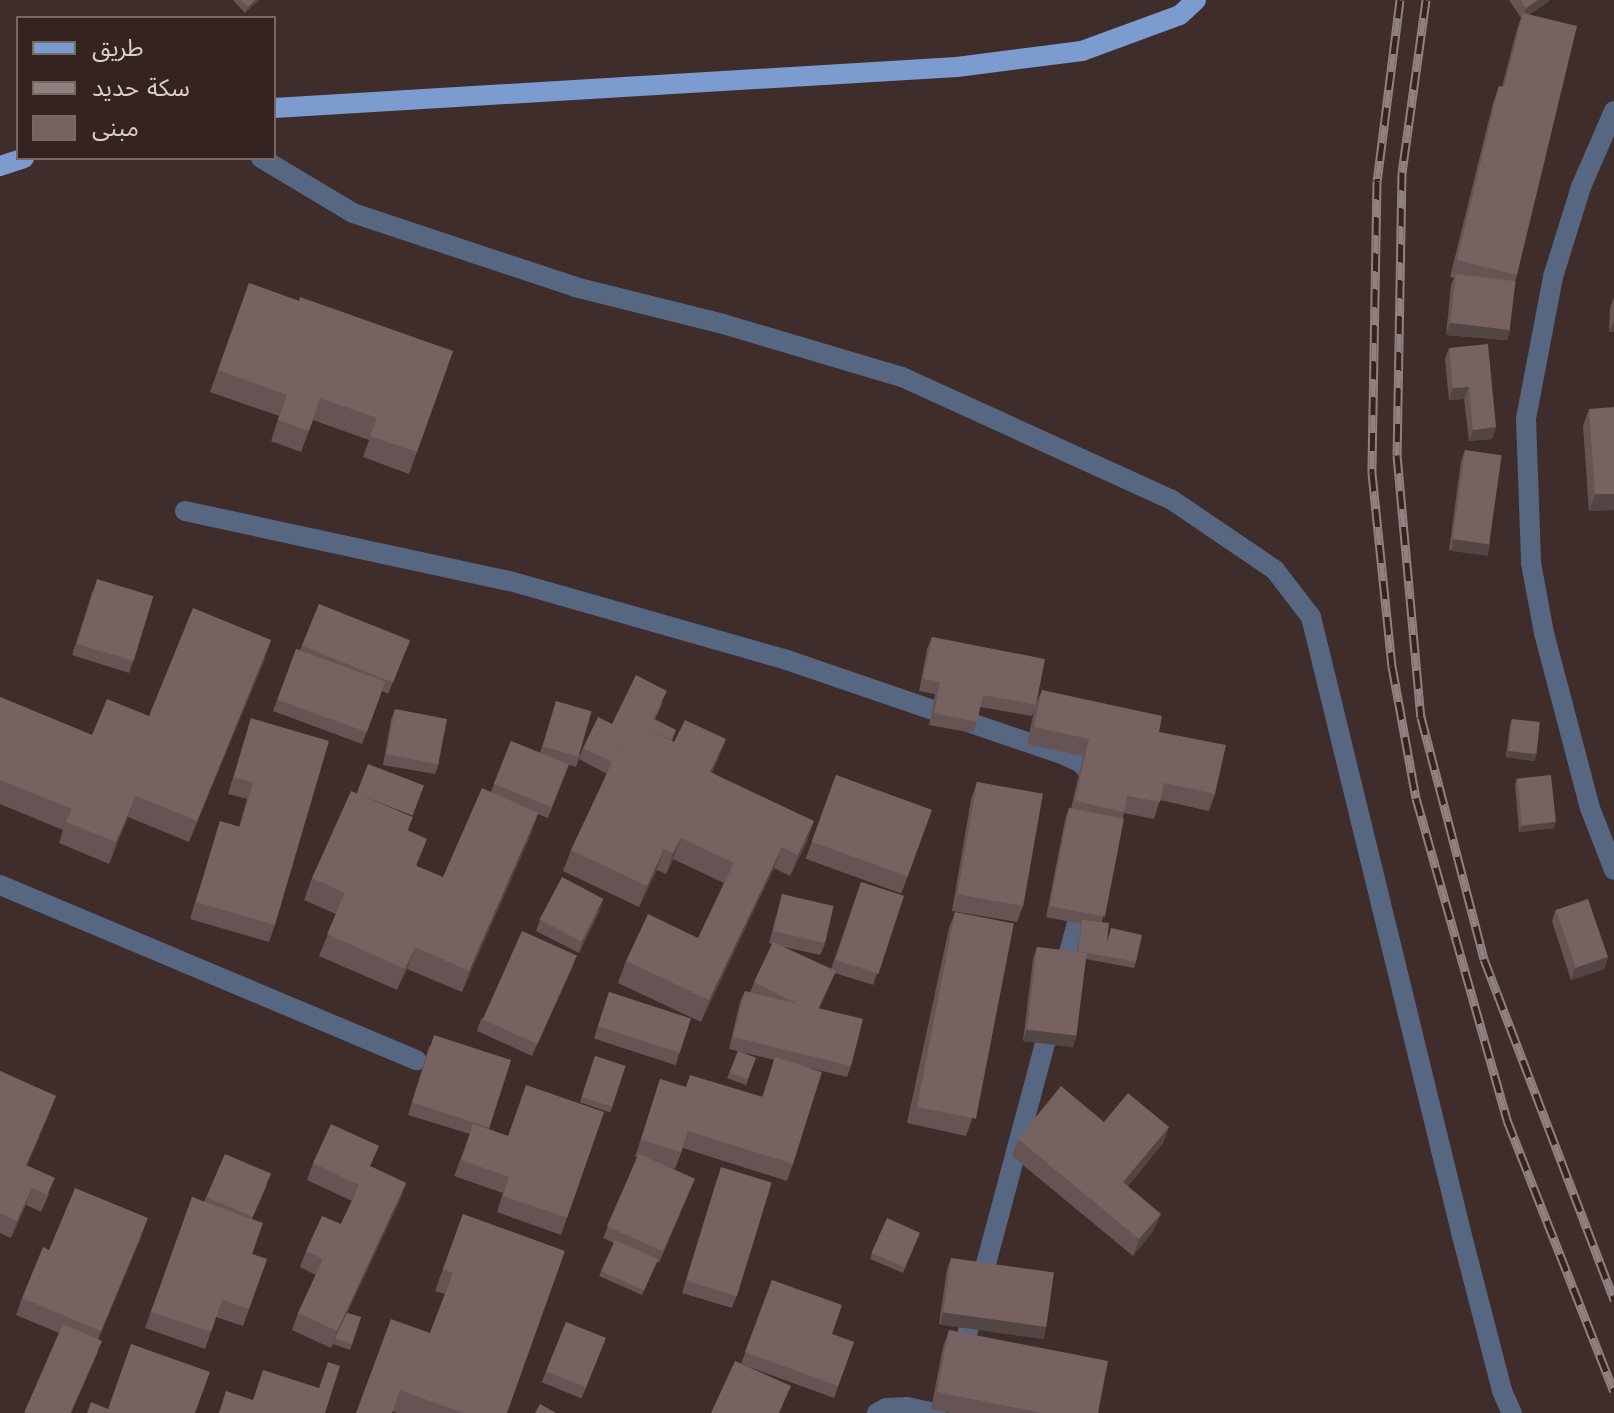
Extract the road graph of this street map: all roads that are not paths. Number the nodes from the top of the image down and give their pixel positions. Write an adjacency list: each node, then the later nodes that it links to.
1 (1196, 0): 2 (main road)
2 (276, 108)
3 (1614, 111): 7 (street)
4 (264, 160): 14 (street)
5 (185, 511): 6 (street)
6 (1103, 798)
7 (1614, 870)
8 (1087, 883): 13 (street)
9 (0, 885): 10 (street)
10 (417, 1060)
11 (877, 1413): 12 (street)
12 (936, 1413)
13 (960, 1413)
14 (1512, 1413)

